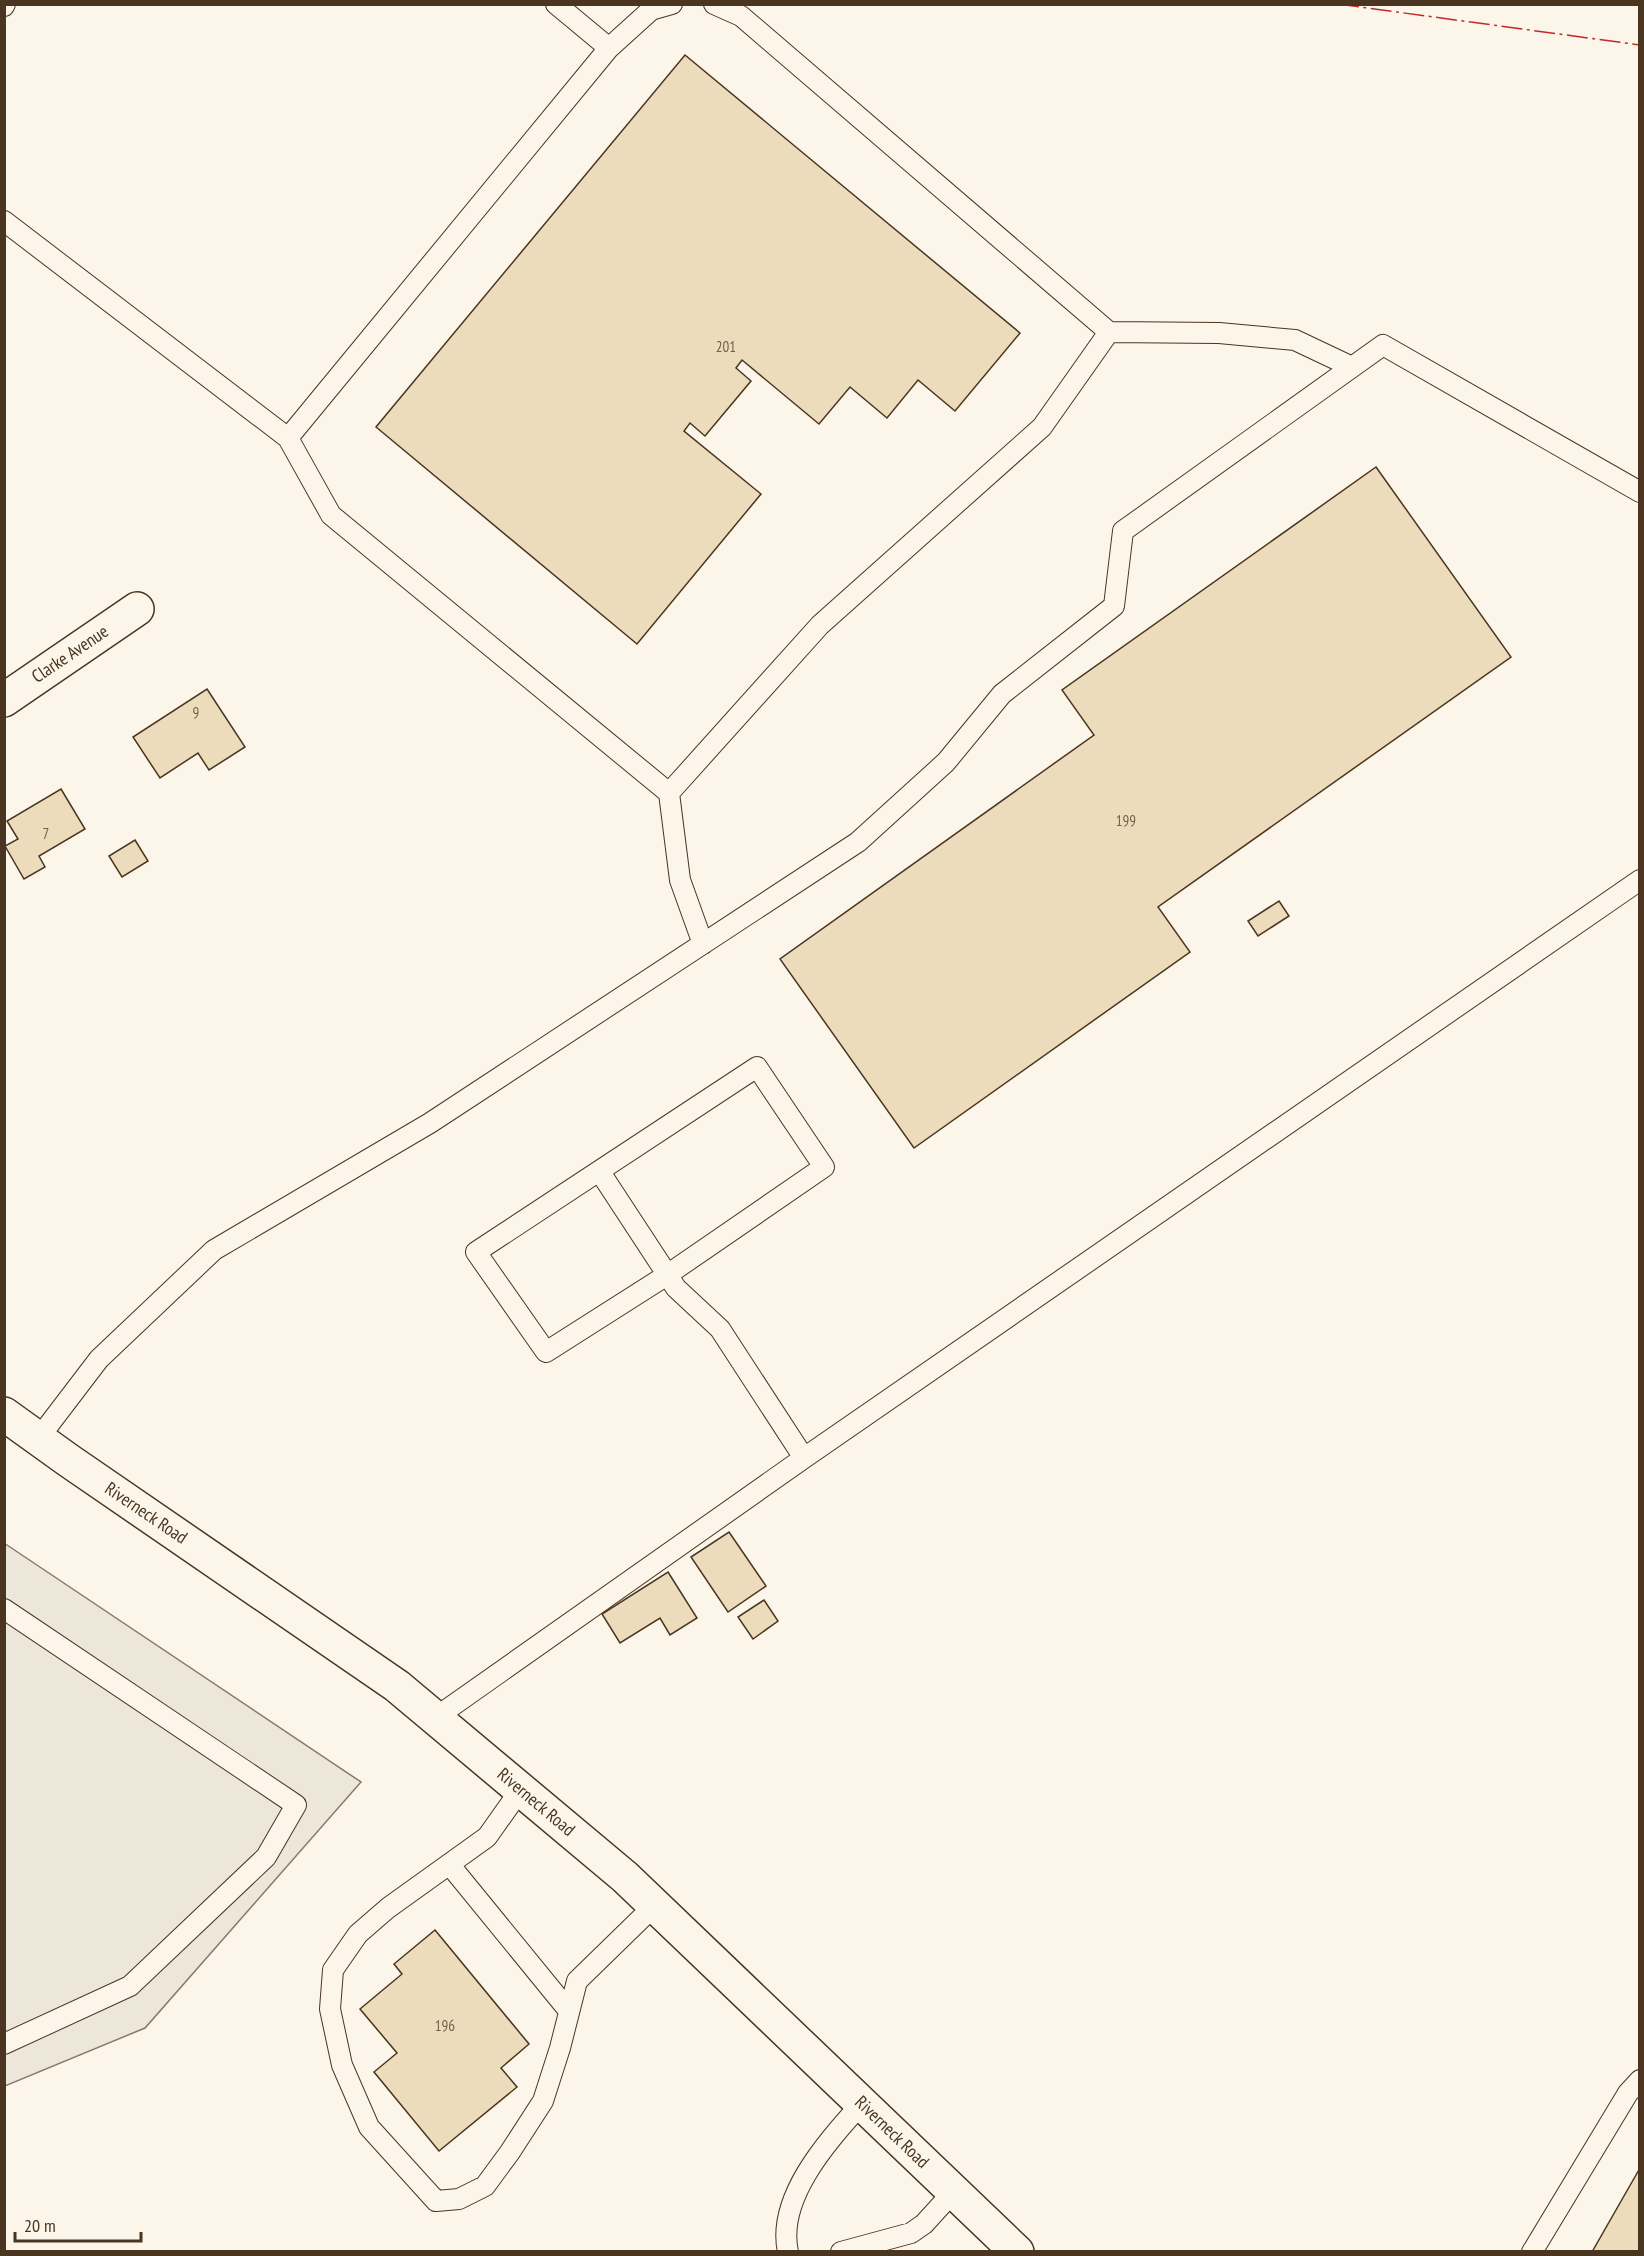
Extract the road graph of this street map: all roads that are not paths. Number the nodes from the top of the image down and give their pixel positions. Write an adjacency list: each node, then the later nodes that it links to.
1 (556, 4): 4 (lane)
2 (672, 4): 4 (lane)
3 (714, 4): 6 (lane)
4 (609, 48): 8 (lane)
5 (4, 221): 8 (lane)
6 (1108, 332): 7 (lane); 12 (lane)
7 (1352, 367): 9 (lane); 14 (lane)
8 (288, 438): 12 (lane)
9 (1640, 492)
10 (137, 609): 11 (main road, Clarke Avenue)
11 (4, 700)
12 (669, 793): 14 (lane)
13 (1640, 880): 19 (lane)
14 (703, 944): 18 (lane)
15 (600, 1172): 16 (lane); 16 (lane); 16 (lane)
16 (666, 1275): 19 (lane)
17 (4, 1414): 18 (main road, Riverneck Road)
18 (38, 1439): 21 (main road, Riverneck Road)
19 (804, 1458): 21 (lane)
20 (4, 1609): 26 (lane)
21 (435, 1718): 22 (main road, Riverneck Road)
22 (521, 1789): 23 (lane); 24 (main road, Riverneck Road)
23 (449, 1864): 25 (lane); 25 (lane)
24 (656, 1905): 25 (lane); 28 (main road, Riverneck Road)
25 (569, 2011)
26 (4, 2044)
27 (1640, 2080): 33 (lane)
28 (862, 2103): 29 (main road, Riverneck Road); 30 (lane)
29 (954, 2191): 31 (lane); 32 (main road, Riverneck Road)
30 (788, 2252)
31 (842, 2252)
32 (1017, 2252)
33 (1532, 2252)

